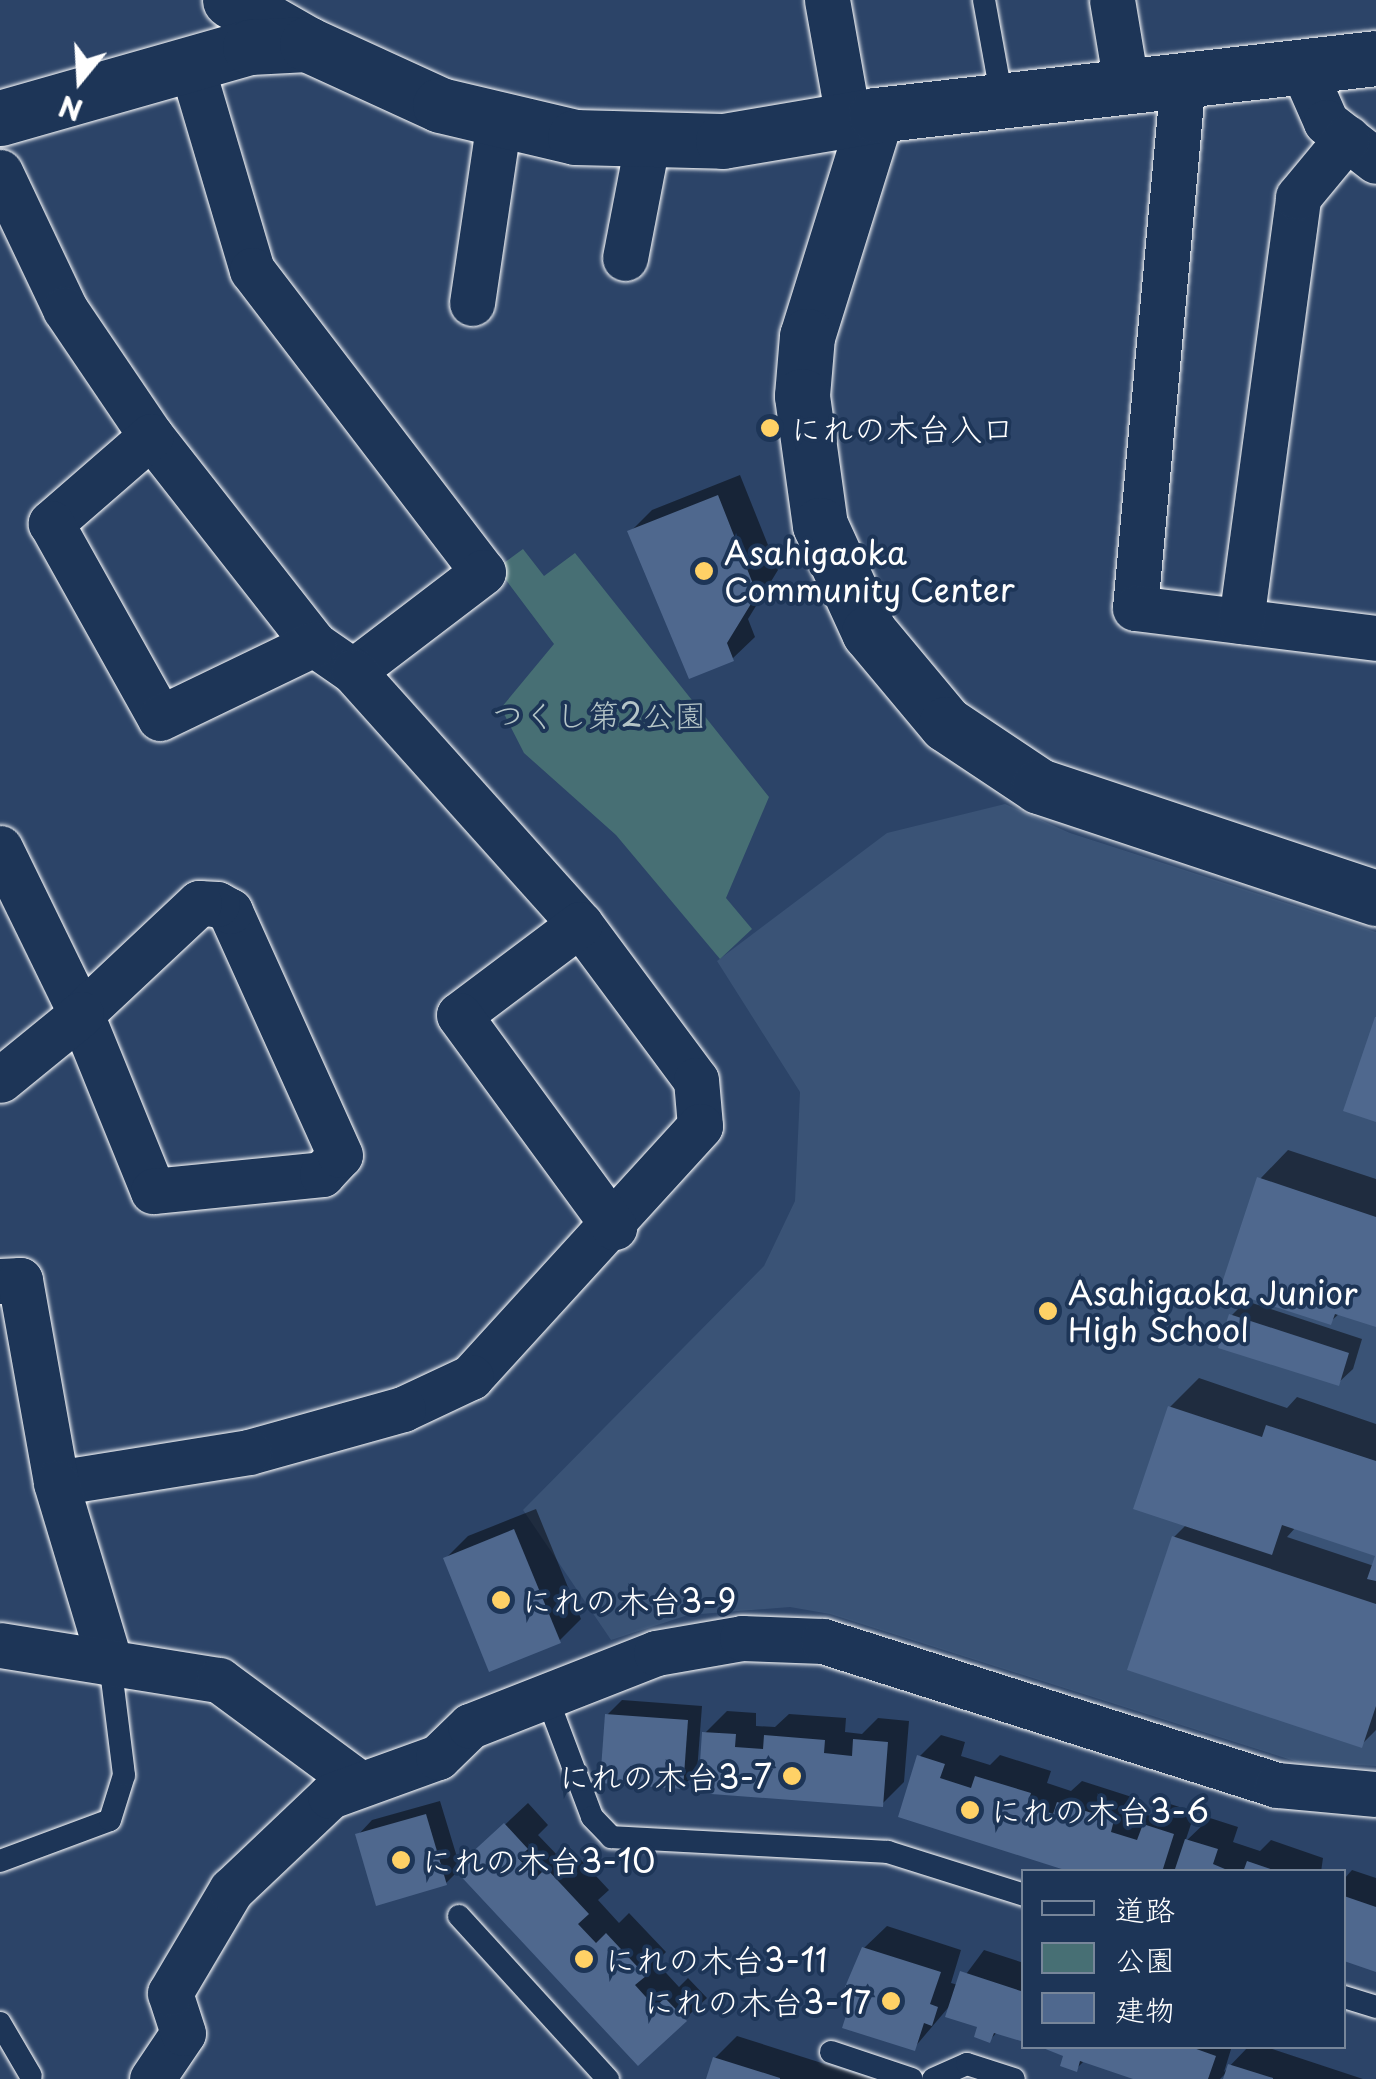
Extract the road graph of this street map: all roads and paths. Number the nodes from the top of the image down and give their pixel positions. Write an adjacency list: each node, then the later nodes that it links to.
1 (230, 0): 5 (street)
2 (827, 0): 12 (street)
3 (984, 0): 11 (lane)
4 (1112, 0): 10 (street)
5 (307, 44): 7 (street); 14 (street)
6 (1376, 58): 8 (street)
7 (190, 61): 13 (street); 24 (street)
8 (1302, 65): 9 (street); 16 (street)
9 (1183, 78): 10 (street); 21 (street)
10 (1126, 84): 11 (street)
11 (1002, 99): 12 (street)
12 (862, 117): 15 (street); 26 (street)
13 (0, 118)
14 (498, 121): 15 (street); 19 (street)
15 (648, 139): 18 (street)
16 (1362, 150): 21 (street)
17 (0, 172): 20 (street)
18 (625, 258)
19 (472, 302)
20 (150, 436): 23 (street); 23 (street)
21 (1240, 621): 22 (street)
22 (1376, 638)
23 (314, 644): 24 (street)
24 (353, 671): 27 (street)
25 (0, 848): 28 (street)
26 (1376, 898)
27 (580, 924): 30 (street); 30 (street)
28 (81, 1014): 28 (street); 29 (street)
29 (0, 1080)
30 (614, 1227): 32 (street)
31 (0, 1282): 32 (street)
32 (56, 1483): 34 (street)
33 (0, 1645): 34 (street)
34 (110, 1663): 36 (street); 38 (lane)
35 (546, 1695): 36 (street); 37 (street); 39 (lane)
36 (360, 1784): 46 (street)
37 (1376, 1794)
38 (0, 1861)
39 (1021, 1894)
40 (459, 1916): 47 (lane)
41 (1346, 1997): 42 (lane)
42 (1376, 2007)
43 (0, 2023): 45 (lane)
44 (832, 2052): 48 (lane)
45 (30, 2076)
46 (152, 2079)
47 (608, 2079)
48 (912, 2079)
49 (932, 2079): 50 (lane)
50 (1014, 2079)

